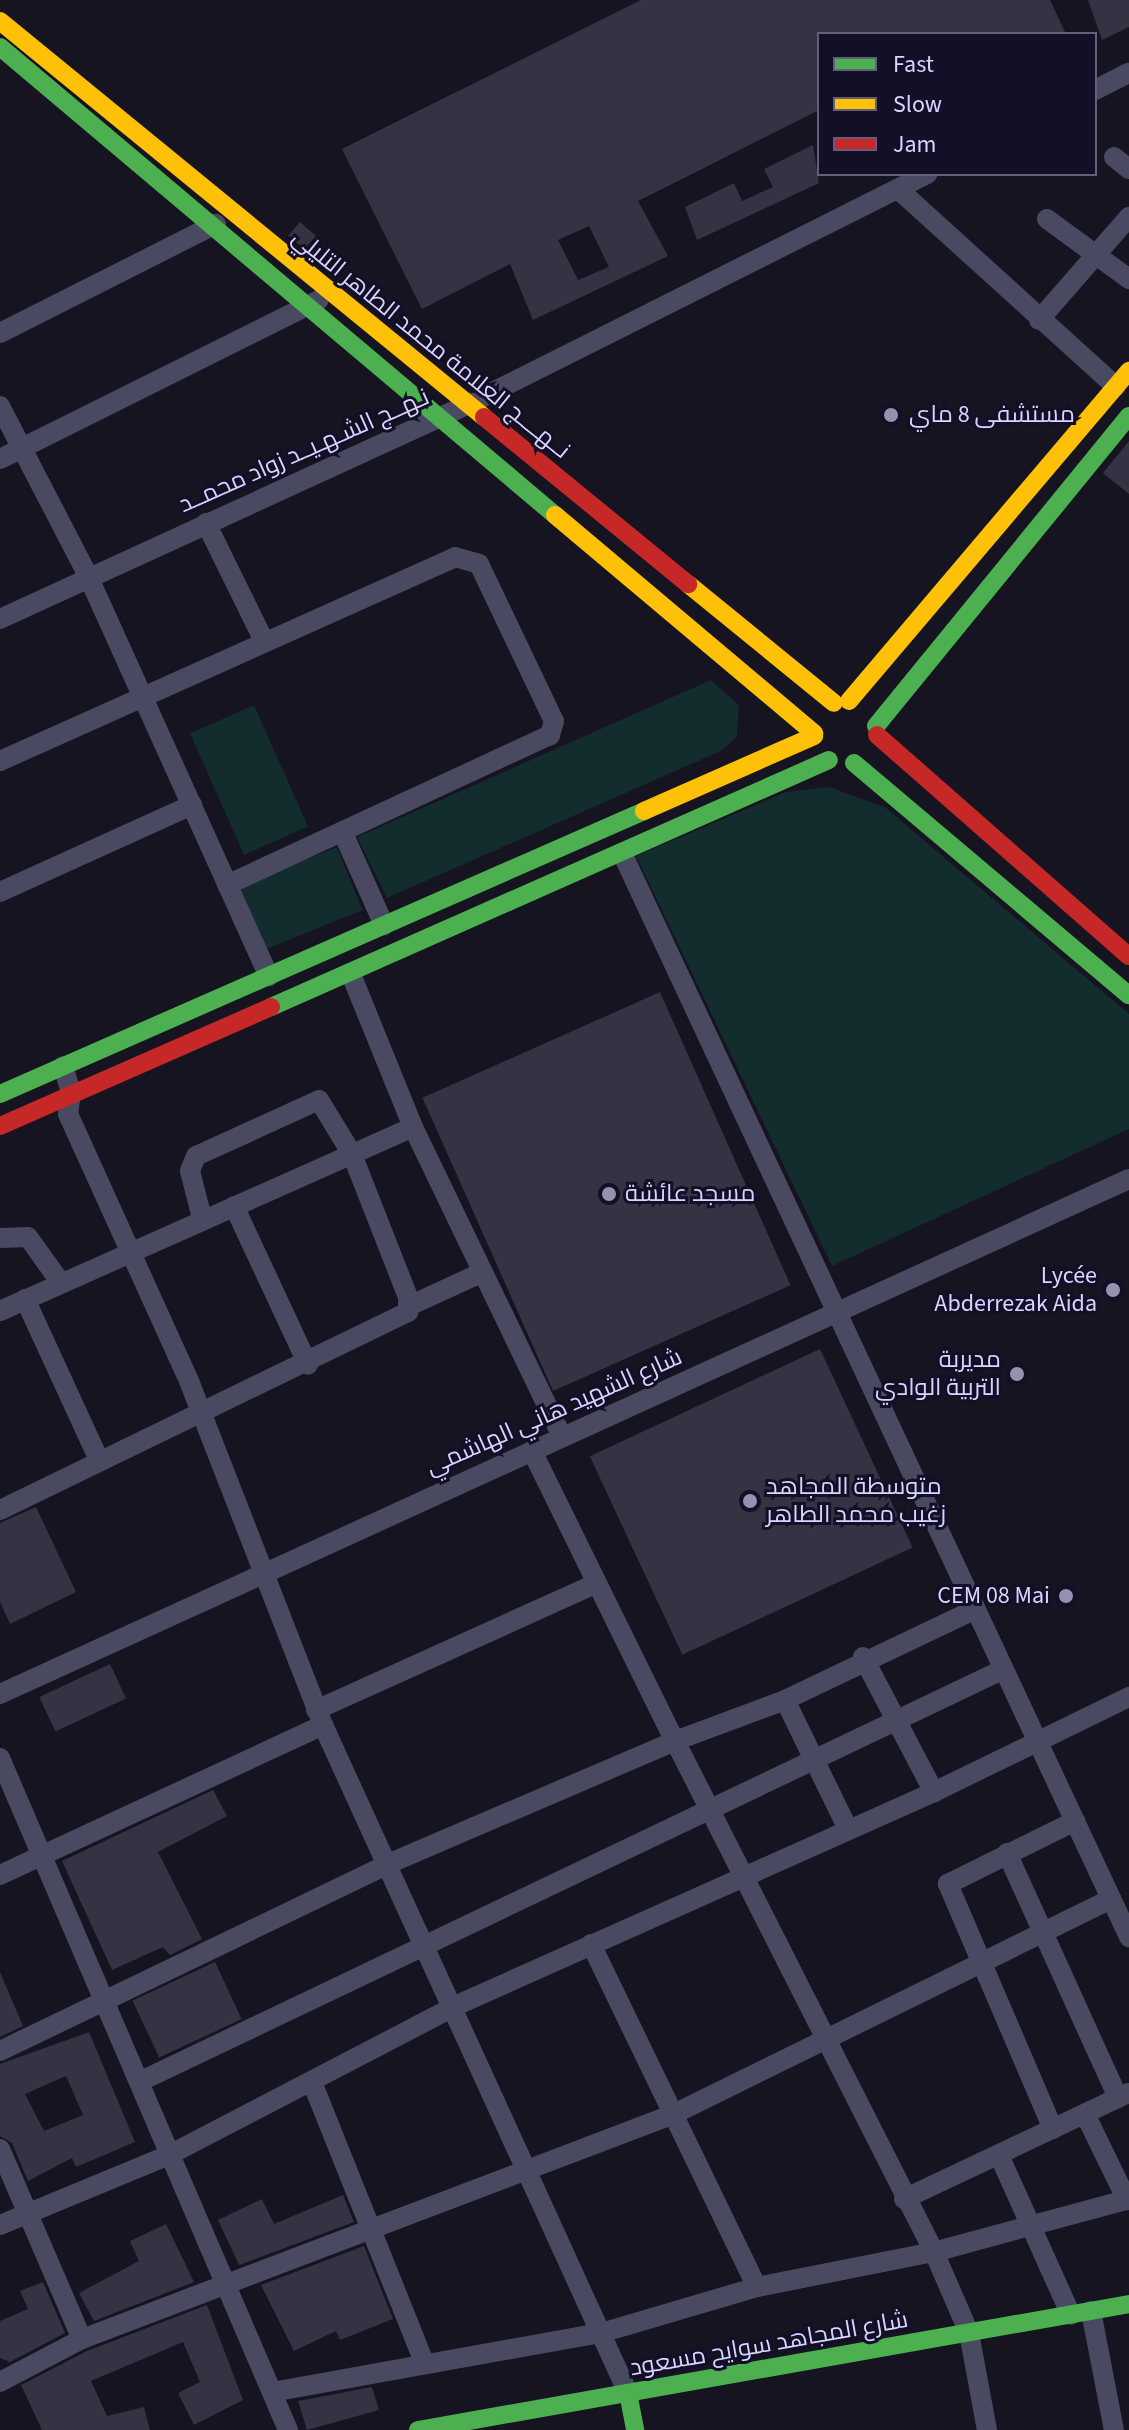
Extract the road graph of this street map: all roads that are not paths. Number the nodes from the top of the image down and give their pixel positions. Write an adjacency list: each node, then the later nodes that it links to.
1 (0, 21): 12 (street, نــهــــج العلامة محمد الطاهر التليلي)
2 (0, 47): 9 (street, نــهــــج العلامة محمد الطاهر التليلي)
3 (1129, 73): 4 (street)
4 (1097, 89)
5 (923, 176): 6 (street, نـهــج الشـهـيــد زواد محمــد)
6 (898, 189): 14 (street); 17 (street, نـهــج الشـهـيــد زواد محمــد)
7 (1129, 217): 10 (street)
8 (1047, 219): 10 (street)
9 (216, 224): 13 (street, نــهــــج العلامة محمد الطاهر التليلي); 15 (street)
10 (1097, 253): 11 (street); 14 (street)
11 (1129, 279)
12 (327, 295): 13 (street); 17 (street, نــهــــج العلامة محمد الطاهر التليلي)
13 (308, 307): 20 (street, نــهــــج العلامة محمد الطاهر التليلي); 21 (street)
14 (1039, 320): 16 (street)
15 (0, 333)
16 (1122, 379): 28 (street)
17 (469, 404): 20 (street, نـهــج الشـهـيــد زواد محمــد); 28 (street, نــهــــج العلامة محمد الطاهر التليلي)
18 (0, 406): 21 (street)
19 (1129, 416): 29 (street)
20 (439, 418): 23 (street, نـهــج الشـهـيــد زواد محمــد); 30 (street, نــهــــج العلامة محمد الطاهر التليلي)
21 (21, 449): 22 (street); 24 (street)
22 (0, 459)
23 (206, 523): 24 (street, نـهــج الشـهـيــد زواد محمــد); 26 (street)
24 (89, 578): 25 (street, نـهــج الشـهـيــد زواد محمــد); 27 (street)
25 (0, 619)
26 (264, 641): 27 (street); 35 (street)
27 (144, 697): 32 (street); 34 (street)
28 (842, 702): 29 (street); 30 (street)
29 (877, 730): 33 (street); 40 (street)
30 (814, 734): 31 (street); 39 (street)
31 (829, 760): 33 (street); 36 (street)
32 (0, 761)
33 (854, 763): 43 (street)
34 (192, 805): 37 (street); 38 (street)
35 (343, 833): 37 (street); 39 (street)
36 (622, 853): 41 (street); 63 (street)
37 (227, 885): 42 (street)
38 (0, 892)
39 (384, 925): 42 (street)
40 (1129, 956)
41 (351, 974): 46 (street); 51 (street)
42 (269, 976): 44 (street)
43 (1129, 995)
44 (63, 1066): 45 (street); 46 (street)
45 (39, 1076): 47 (street); 48 (street)
46 (71, 1093): 48 (street); 49 (street)
47 (0, 1094)
48 (50, 1103): 49 (street); 50 (street)
49 (68, 1114): 57 (street)
50 (0, 1126)
51 (413, 1127): 52 (street); 58 (street)
52 (352, 1154): 54 (street); 55 (street); 61 (street)
53 (1129, 1179): 63 (street, شارع الشهيد هاني الهاشمي)
54 (234, 1206): 55 (street); 64 (street)
55 (202, 1218): 57 (street)
56 (0, 1238): 59 (street)
57 (131, 1255): 59 (street); 65 (street)
58 (483, 1272): 61 (street); 66 (street)
59 (61, 1283): 60 (street)
60 (25, 1299): 62 (street); 68 (street)
61 (409, 1306): 64 (street)
62 (0, 1311)
63 (834, 1315): 66 (street, شارع الشهيد هاني الهاشمي); 72 (street)
64 (308, 1365): 65 (street)
65 (203, 1414): 68 (street); 70 (street)
66 (562, 1437): 67 (street, شارع الشهيد هاني الهاشمي)
67 (532, 1451): 70 (street, شارع الشهيد هاني الهاشمي); 71 (street)
68 (99, 1460): 69 (street)
69 (0, 1510)
70 (261, 1575): 75 (street, شارع الشهيد هاني الهاشمي); 78 (street)
71 (597, 1583): 78 (street); 80 (street)
72 (974, 1610): 73 (street); 74 (street)
73 (863, 1657): 77 (street); 79 (street)
74 (1002, 1670): 79 (street); 81 (street)
75 (0, 1694)
76 (1129, 1697): 81 (street)
77 (785, 1700): 80 (street); 83 (street)
78 (320, 1718): 89 (street); 90 (street)
79 (901, 1722): 83 (street); 84 (street)
80 (675, 1741): 85 (street); 90 (street)
81 (1038, 1742): 84 (street); 86 (street)
82 (0, 1758): 89 (street)
83 (816, 1761): 85 (street); 87 (street)
84 (934, 1792): 87 (street)
85 (713, 1809): 92 (street); 97 (street)
86 (1075, 1821): 88 (street); 93 (street)
87 (848, 1829): 92 (street)
88 (1007, 1853): 94 (street); 98 (street)
89 (44, 1854): 91 (street); 99 (street)
90 (388, 1864): 97 (street); 99 (street)
91 (0, 1875)
92 (747, 1875): 96 (street); 101 (street)
93 (1111, 1899): 94 (street); 95 (street)
94 (1042, 1931): 98 (street); 105 (street)
95 (1129, 1937)
96 (591, 1944): 100 (street); 106 (street)
97 (425, 1948): 100 (street); 103 (street)
98 (978, 1963): 101 (street); 108 (street)
99 (103, 1997): 102 (street); 103 (street)
100 (455, 2006): 104 (street); 112 (street)
101 (826, 2039): 106 (street); 113 (street)
102 (0, 2051)
103 (141, 2081): 110 (street)
104 (312, 2082): 110 (street); 118 (street)
105 (1123, 2095): 107 (street)
106 (674, 2114): 112 (street); 121 (street)
107 (1085, 2114): 108 (street); 114 (street)
108 (1053, 2129): 111 (street)
109 (0, 2149): 115 (street)
110 (171, 2154): 115 (street); 120 (street)
111 (999, 2155): 113 (street); 117 (street)
112 (525, 2166): 118 (street); 125 (street)
113 (904, 2199): 119 (street)
114 (1128, 2199): 117 (street)
115 (28, 2211): 116 (street); 127 (street)
116 (0, 2225)
117 (1033, 2225): 119 (street); 124 (street)
118 (375, 2231): 120 (street); 128 (street)
119 (934, 2252): 121 (street); 126 (street)
120 (231, 2287): 127 (street); 130 (street)
121 (757, 2287): 125 (street)
122 (1129, 2304): 123 (street, شارع المجاهد سوايح مسعود)
123 (1091, 2311): 124 (street, شارع المجاهد سوايح مسعود); 137 (street)
124 (1071, 2315): 126 (street, شارع المجاهد سوايح مسعود)
125 (601, 2333): 128 (street); 131 (street)
126 (969, 2333): 131 (street, شارع المجاهد سوايح مسعود); 136 (street)
127 (82, 2339): 129 (street)
128 (424, 2362): 130 (street)
129 (0, 2382)
130 (272, 2392): 133 (street)
131 (628, 2393): 132 (street, شارع المجاهد سوايح مسعود); 135 (street)
132 (459, 2426): 134 (street, شارع المجاهد سوايح مسعود)
133 (288, 2430)
134 (418, 2430)
135 (635, 2430)
136 (987, 2430)
137 (1114, 2430)

